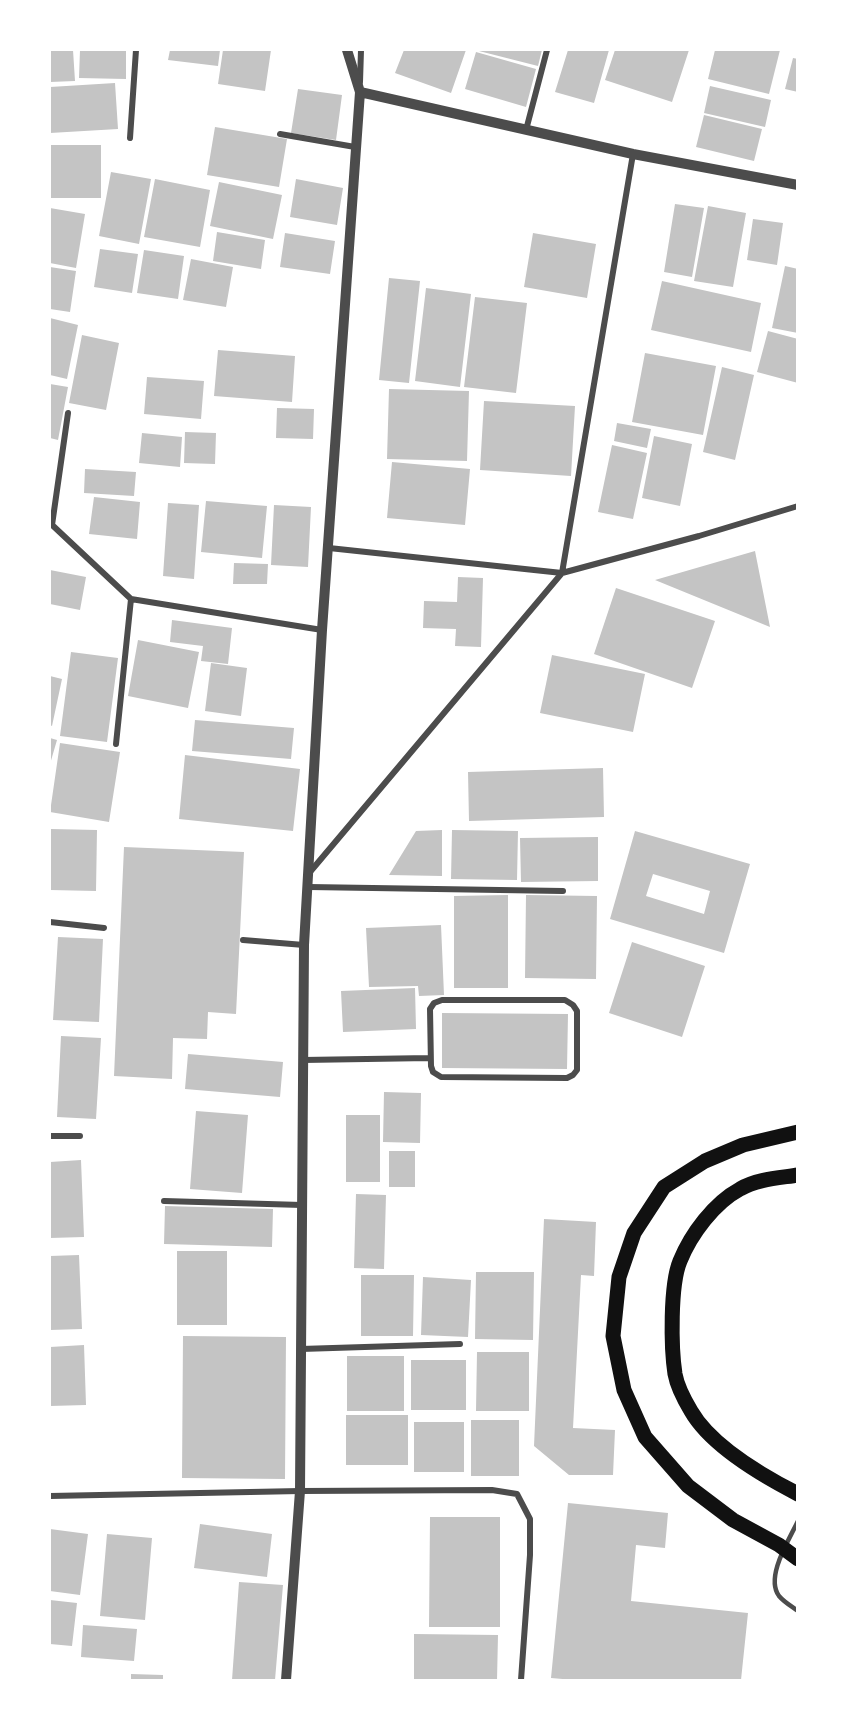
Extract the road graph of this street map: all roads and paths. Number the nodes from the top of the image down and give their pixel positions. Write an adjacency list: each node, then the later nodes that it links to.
1 (136, 50): 8 (street)
2 (347, 50): 5 (street)
3 (361, 50): 5 (street)
4 (547, 50): 6 (street)
5 (360, 92): 6 (street); 9 (street)
6 (526, 130): 10 (street)
7 (280, 134): 9 (street)
8 (130, 138)
9 (355, 147): 15 (street)
10 (633, 154): 11 (street); 16 (street)
11 (798, 185)
12 (68, 413): 14 (street)
13 (798, 506): 16 (street)
14 (51, 524): 17 (street)
15 (329, 548): 16 (street); 18 (street)
16 (562, 573): 20 (street)
17 (131, 599): 18 (street); 19 (street)
18 (322, 630): 20 (street)
19 (116, 744)
20 (310, 872): 21 (street)
21 (309, 887): 22 (street); 26 (street)
22 (563, 891)
23 (50, 922): 24 (street)
24 (104, 928)
25 (243, 940): 26 (street)
26 (304, 945): 28 (street)
27 (430, 1058): 27 (street); 28 (street)
28 (303, 1060): 34 (street)
29 (798, 1132): 41 (main road)
30 (50, 1136): 31 (street)
31 (80, 1136)
32 (798, 1175): 38 (main road)
33 (164, 1201): 34 (street)
34 (302, 1205): 36 (street)
35 (460, 1344): 36 (street)
36 (301, 1348): 37 (street)
37 (300, 1491): 39 (street); 43 (street); 44 (street)
38 (798, 1494)
39 (50, 1496)
40 (798, 1521): 42 (lane)
41 (798, 1559)
42 (798, 1611)
43 (286, 1680)
44 (521, 1680)

